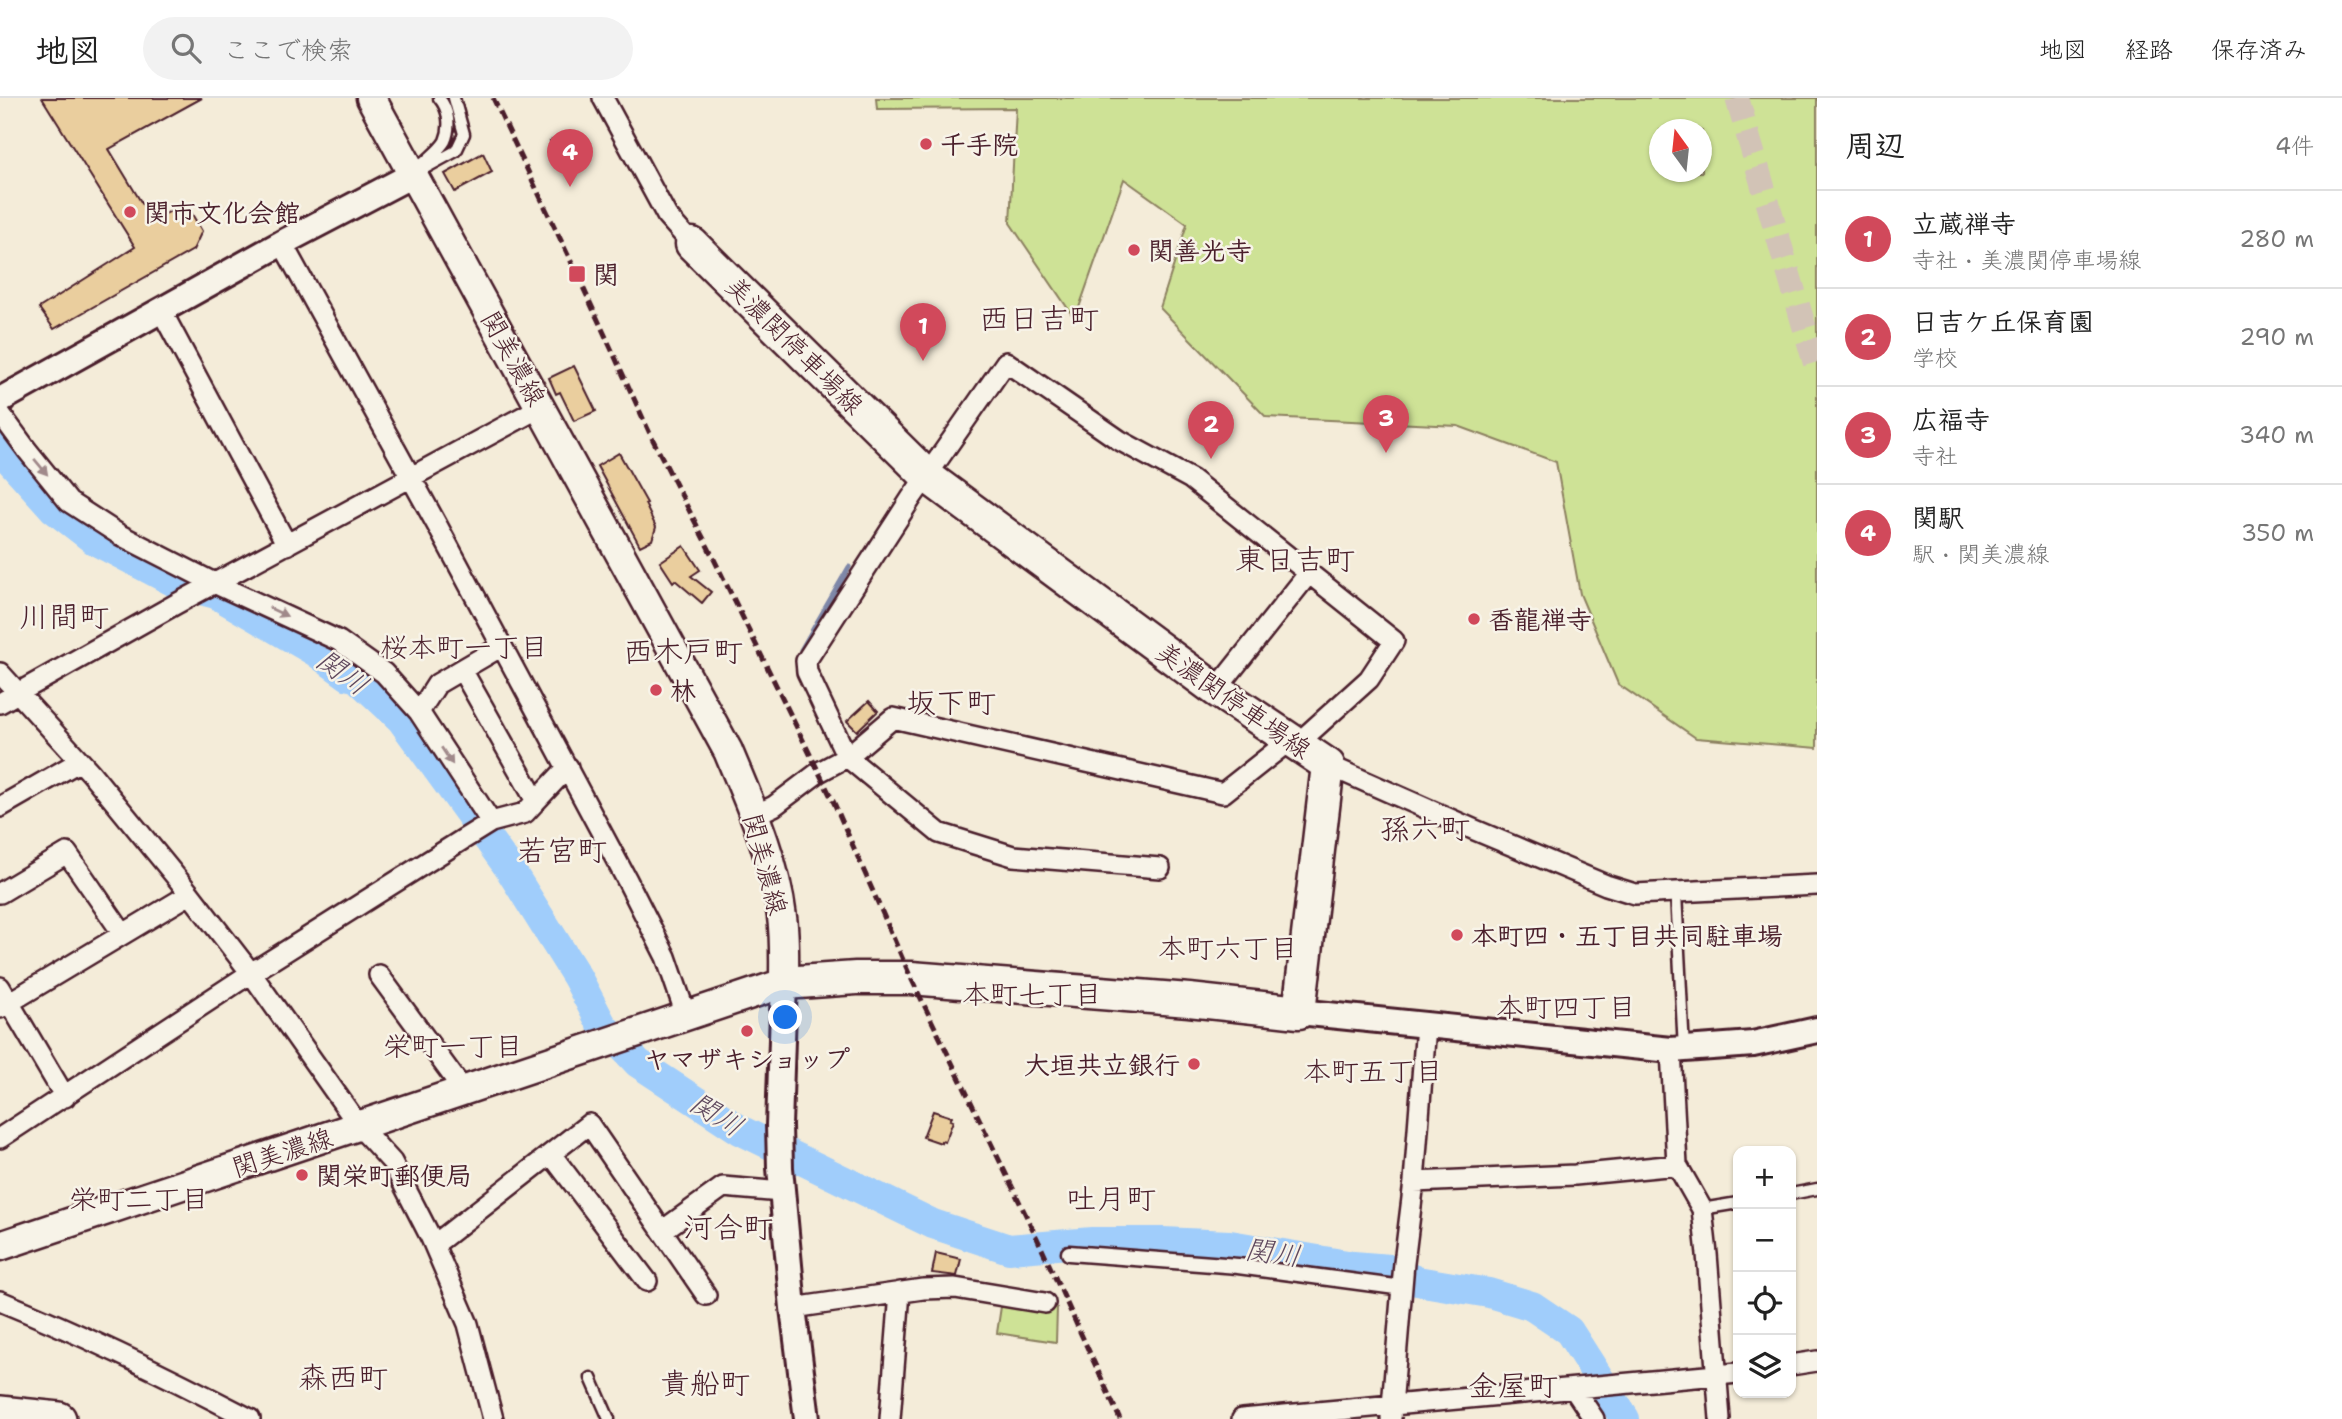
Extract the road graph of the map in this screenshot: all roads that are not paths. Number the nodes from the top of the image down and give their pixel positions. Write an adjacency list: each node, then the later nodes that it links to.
1 (371, 98): 5 (main road, 関美濃線)
2 (439, 98): 5 (lane)
3 (454, 98): 5 (lane)
4 (603, 98): 7 (street)
5 (412, 175): 6 (street); 10 (main road, 関美濃線)
6 (282, 243): 8 (street); 12 (street)
7 (692, 244): 11 (main road, 美濃関停車場線)
8 (162, 312): 9 (street); 13 (street)
9 (2, 397): 15 (street, one-way to 15)
10 (541, 407): 12 (street); 30 (main road, 関美濃線)
11 (928, 477): 14 (street); 19 (main road, 美濃関停車場線); 24 (street)
12 (411, 478): 13 (street); 16 (street)
13 (286, 545): 15 (street)
14 (1309, 573): 19 (street); 23 (street)
15 (215, 584): 20 (street); 22 (street, one-way to 22)
16 (502, 646): 17 (street); 27 (street)
17 (462, 670): 22 (street); 28 (street)
18 (0, 673): 20 (street)
19 (1216, 690): 23 (main road, 美濃関停車場線)
20 (18, 692): 21 (street); 25 (street)
21 (0, 703)
22 (419, 712): 31 (street, one-way to 31)
23 (1293, 742): 24 (street); 26 (main road, 美濃関停車場線)
24 (847, 757): 30 (street); 32 (street)
25 (80, 761): 29 (street); 36 (street)
26 (1328, 765): 35 (street); 42 (main road, 美濃関停車場線)
27 (568, 767): 28 (street); 43 (street)
28 (536, 801): 31 (street)
29 (0, 807)
30 (755, 816): 40 (main road, 関美濃線)
31 (491, 822): 38 (street)
32 (1160, 868)
33 (1817, 886): 35 (street)
34 (0, 892): 37 (street)
35 (1676, 893): 46 (lane)
36 (190, 894): 37 (street); 38 (street)
37 (123, 934): 41 (street)
38 (251, 973): 48 (street); 49 (street)
39 (379, 975): 47 (street)
40 (784, 983): 42 (main road); 43 (main road, 関美濃線); 55 (street)
41 (3, 999): 48 (street)
42 (1299, 1012): 44 (street)
43 (686, 1015): 47 (main road, 関美濃線)
44 (1426, 1025): 46 (street); 53 (street)
45 (1817, 1030): 46 (street)
46 (1677, 1050): 52 (street)
47 (464, 1091): 49 (main road, 関美濃線)
48 (65, 1097): 50 (street)
49 (359, 1126): 60 (street); 61 (main road, 関美濃線)
50 (0, 1138)
51 (551, 1154): 59 (street); 60 (street); 63 (street)
52 (1677, 1165): 53 (street); 58 (street)
53 (1414, 1182): 64 (street)
54 (1817, 1189): 56 (lane)
55 (782, 1192): 59 (street); 69 (street)
56 (1796, 1193)
57 (1733, 1204): 58 (lane)
58 (1702, 1209): 73 (street)
59 (662, 1231): 66 (street)
60 (434, 1245): 80 (street)
61 (0, 1246)
62 (1069, 1253): 64 (street)
63 (647, 1281)
64 (1403, 1287): 77 (street)
65 (900, 1292): 68 (street); 69 (street); 83 (street)
66 (706, 1295)
67 (0, 1301): 79 (street)
68 (1045, 1303)
69 (793, 1308): 82 (street)
70 (1817, 1361): 71 (street)
71 (1796, 1364)
72 (1733, 1374): 73 (street)
73 (1715, 1376): 75 (street); 86 (street)
74 (591, 1378): 81 (lane)
75 (1580, 1388): 77 (street); 85 (street)
76 (0, 1413): 78 (highway)
77 (1391, 1413): 84 (street)
78 (59, 1419)
79 (250, 1419)
80 (493, 1419)
81 (608, 1419)
82 (807, 1419)
83 (890, 1419)
84 (1242, 1419)
85 (1594, 1419)
86 (1720, 1419)

